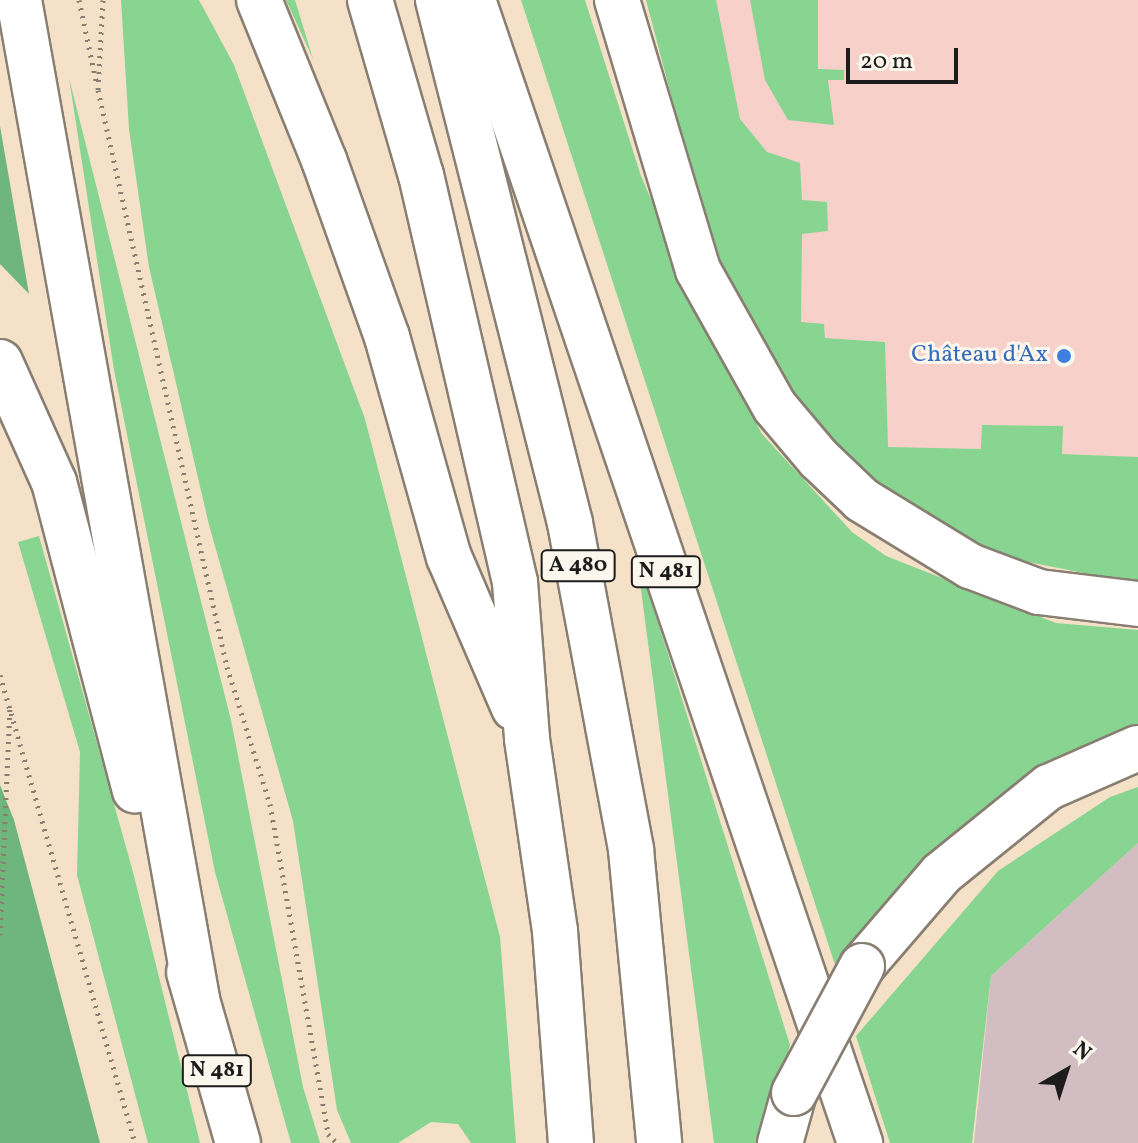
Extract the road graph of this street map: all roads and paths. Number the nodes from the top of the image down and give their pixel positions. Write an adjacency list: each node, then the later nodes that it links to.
1 (19, 0): 17 (highway, N 481)
2 (79, 0): 9 (path)
3 (103, 0): 9 (path)
4 (259, 0): 14 (highway)
5 (370, 0): 14 (highway, A 480)
6 (438, 0): 22 (highway, A 480)
7 (473, 0): 24 (highway, N 481)
8 (617, 0): 11 (highway)
9 (98, 90): 20 (path)
10 (0, 362): 17 (highway)
11 (1138, 604)
12 (0, 675): 13 (path)
13 (11, 698): 16 (path); 18 (path)
14 (527, 739): 21 (highway, A 480)
15 (1138, 748): 23 (highway, bridge)
16 (0, 935)
17 (197, 998): 19 (highway, N 481)
18 (135, 1143)
19 (238, 1143)
20 (337, 1143)
21 (571, 1143)
22 (659, 1143)
23 (780, 1143)
24 (860, 1143)

